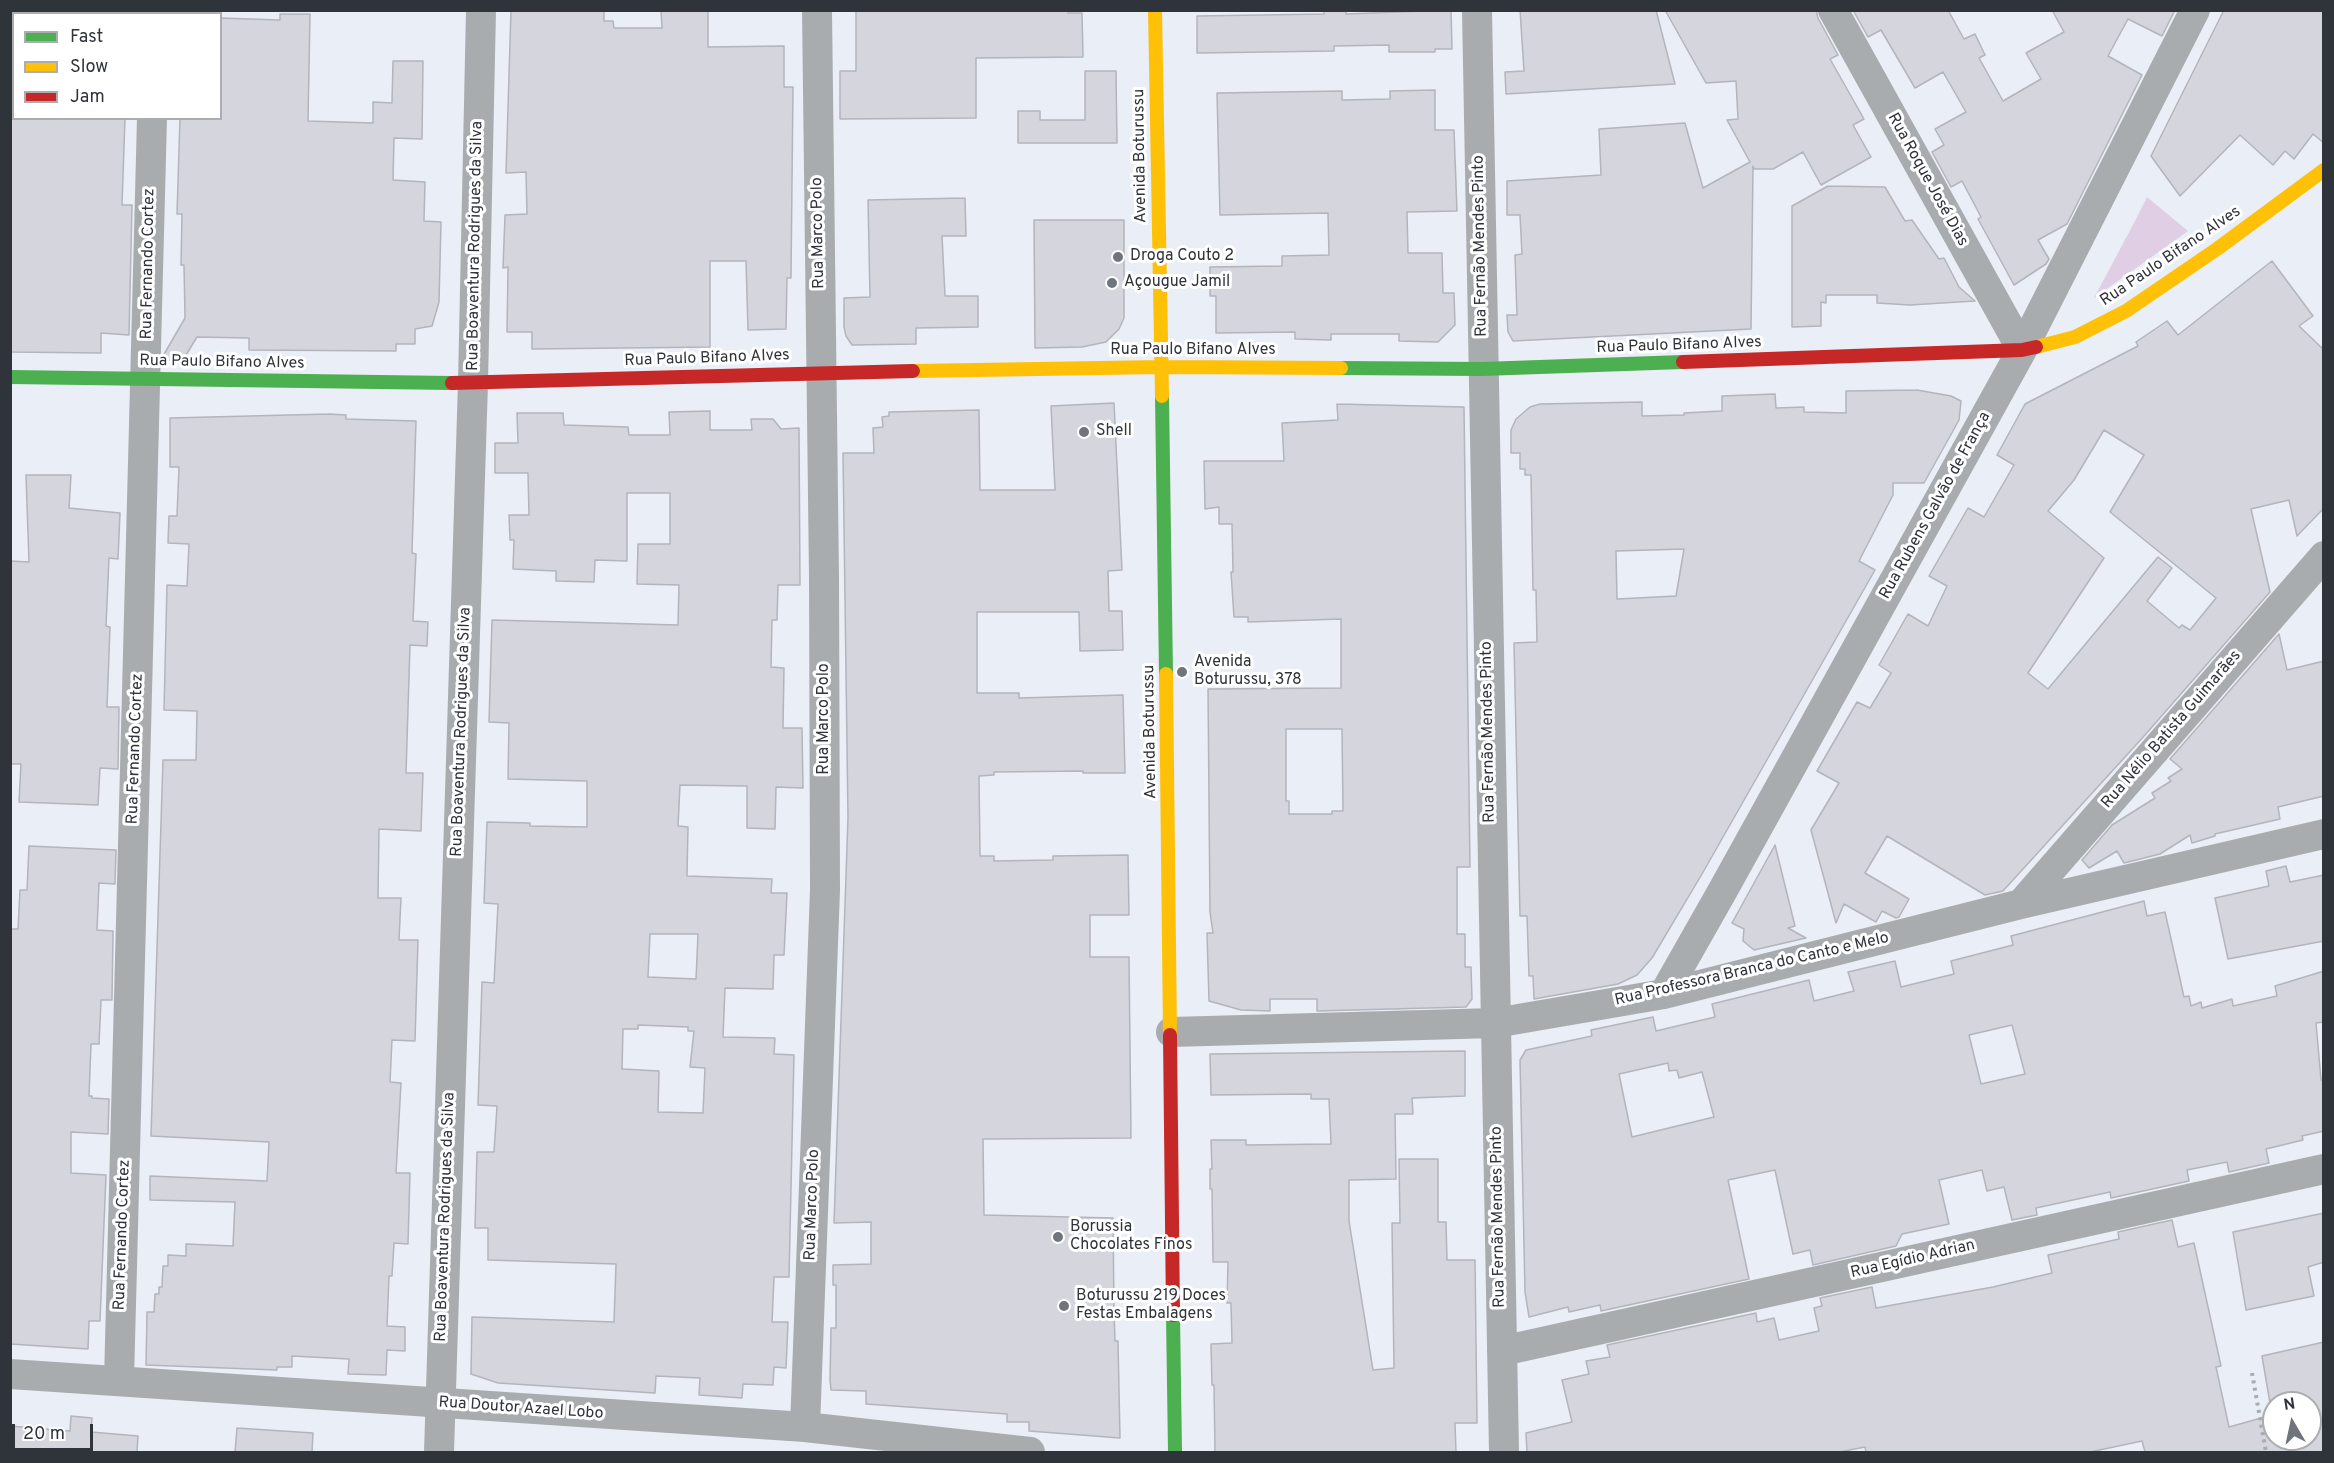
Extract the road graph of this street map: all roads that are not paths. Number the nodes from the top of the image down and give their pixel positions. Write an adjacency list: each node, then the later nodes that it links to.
1 (481, 10): 15 (street, Rua Boaventura Rodrigues da Silva)
2 (816, 10): 12 (street, Rua Marco Polo)
3 (1155, 10): 10 (street, Avenida Boturussu)
4 (1477, 10): 11 (street, Rua Fernão Mendes Pinto)
5 (1833, 10): 9 (street, Rua Roque José Dias)
6 (2195, 10): 9 (street, Rua Rubens Galvão de França)
7 (152, 120): 14 (street, Rua Fernando Cortez)
8 (2324, 170): 9 (street, Rua Paulo Bifano Alves)
9 (2022, 350): 11 (street, Rua Paulo Bifano Alves); 19 (street, Rua Rubens Galvão de França)
10 (1162, 367): 11 (street, Rua Paulo Bifano Alves); 12 (street, Rua Paulo Bifano Alves); 21 (street, Avenida Boturussu)
11 (1482, 369): 20 (street, Rua Fernão Mendes Pinto)
12 (822, 372): 15 (street, Rua Paulo Bifano Alves); 27 (street, Rua Marco Polo)
13 (10, 377): 14 (street, Rua Paulo Bifano Alves)
14 (146, 379): 15 (street, Rua Paulo Bifano Alves); 25 (street, Rua Fernando Cortez)
15 (473, 383): 26 (street, Rua Boaventura Rodrigues da Silva)
16 (2324, 556): 18 (street, Rua Nélio Batista Guimarães)
17 (2324, 834): 18 (street, Rua Professora Branca do Canto e Melo)
18 (2021, 904): 19 (street, Rua Professora Branca do Canto e Melo)
19 (1664, 994): 20 (street, Rua Professora Branca do Canto e Melo)
20 (1495, 1023): 21 (street, Rua Professora Branca do Canto e Melo); 23 (street, Rua Fernão Mendes Pinto)
21 (1171, 1032): 30 (street, Avenida Boturussu)
22 (2324, 1169): 23 (street, Rua Egídio Adrian)
23 (1502, 1352): 31 (street, Rua Fernão Mendes Pinto)
24 (10, 1374): 25 (street, Rua Doutor Azael Lobo)
25 (119, 1380): 26 (street, Rua Doutor Azael Lobo)
26 (440, 1404): 27 (street, Rua Doutor Azael Lobo); 28 (street, Rua Boaventura Rodrigues da Silva)
27 (805, 1427): 29 (street, Rua Doutor Azael Lobo)
28 (440, 1452)
29 (1030, 1452)
30 (1175, 1452)
31 (1504, 1452)

